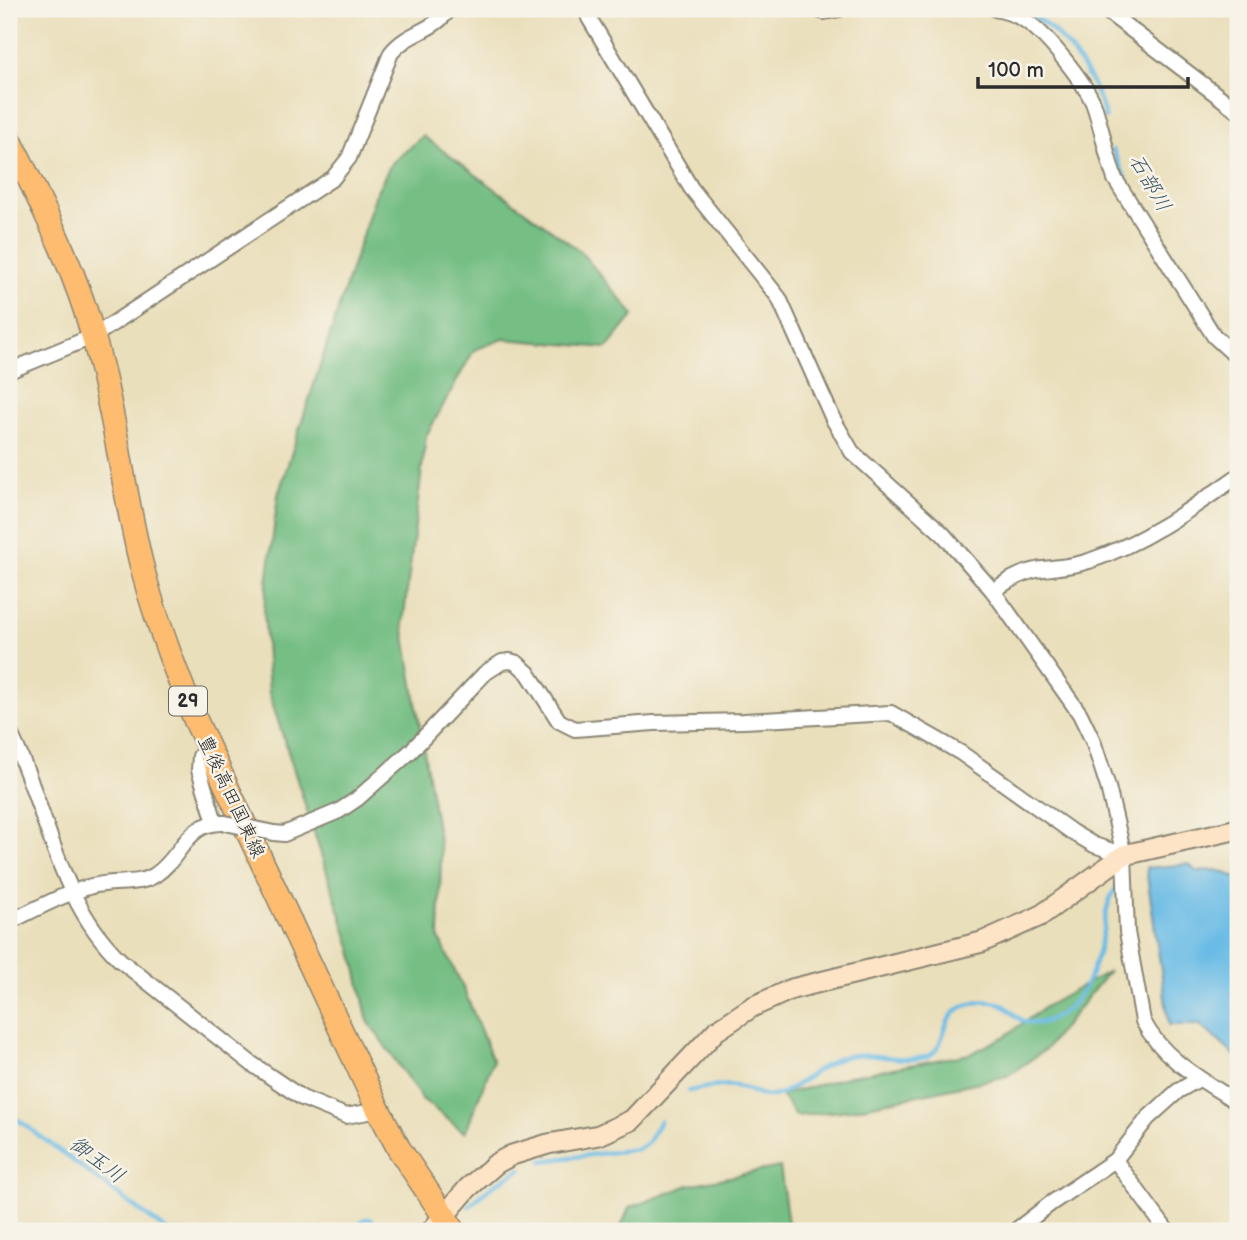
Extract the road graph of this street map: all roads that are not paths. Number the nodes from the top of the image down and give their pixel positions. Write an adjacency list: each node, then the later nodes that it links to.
1 (449, 9): 9 (street)
2 (586, 9): 13 (street)
3 (814, 9): 4 (street)
4 (840, 9)
5 (995, 9): 10 (street)
6 (1104, 9): 7 (street)
7 (1238, 111)
8 (9, 138): 9 (main road, 豊後高田国東線 / 29)
9 (94, 336): 11 (street); 15 (main road, 豊後高田国東線 / 29)
10 (1238, 358)
11 (9, 371)
12 (1238, 476): 13 (street)
13 (993, 591): 18 (street)
14 (9, 732): 19 (street)
15 (208, 748): 16 (street); 23 (main road, 豊後高田国東線 / 29)
16 (220, 823): 18 (street, bridge); 19 (street)
17 (1238, 829): 18 (street)
18 (1124, 855): 21 (street); 25 (street)
19 (72, 893): 20 (street); 23 (street)
20 (9, 922)
21 (1199, 1079): 22 (street); 24 (street)
22 (1238, 1103)
23 (377, 1107): 25 (main road, 豊後高田国東線 / 29)
24 (1115, 1160): 26 (street); 27 (street)
25 (443, 1227)
26 (1015, 1231)
27 (1167, 1231)

